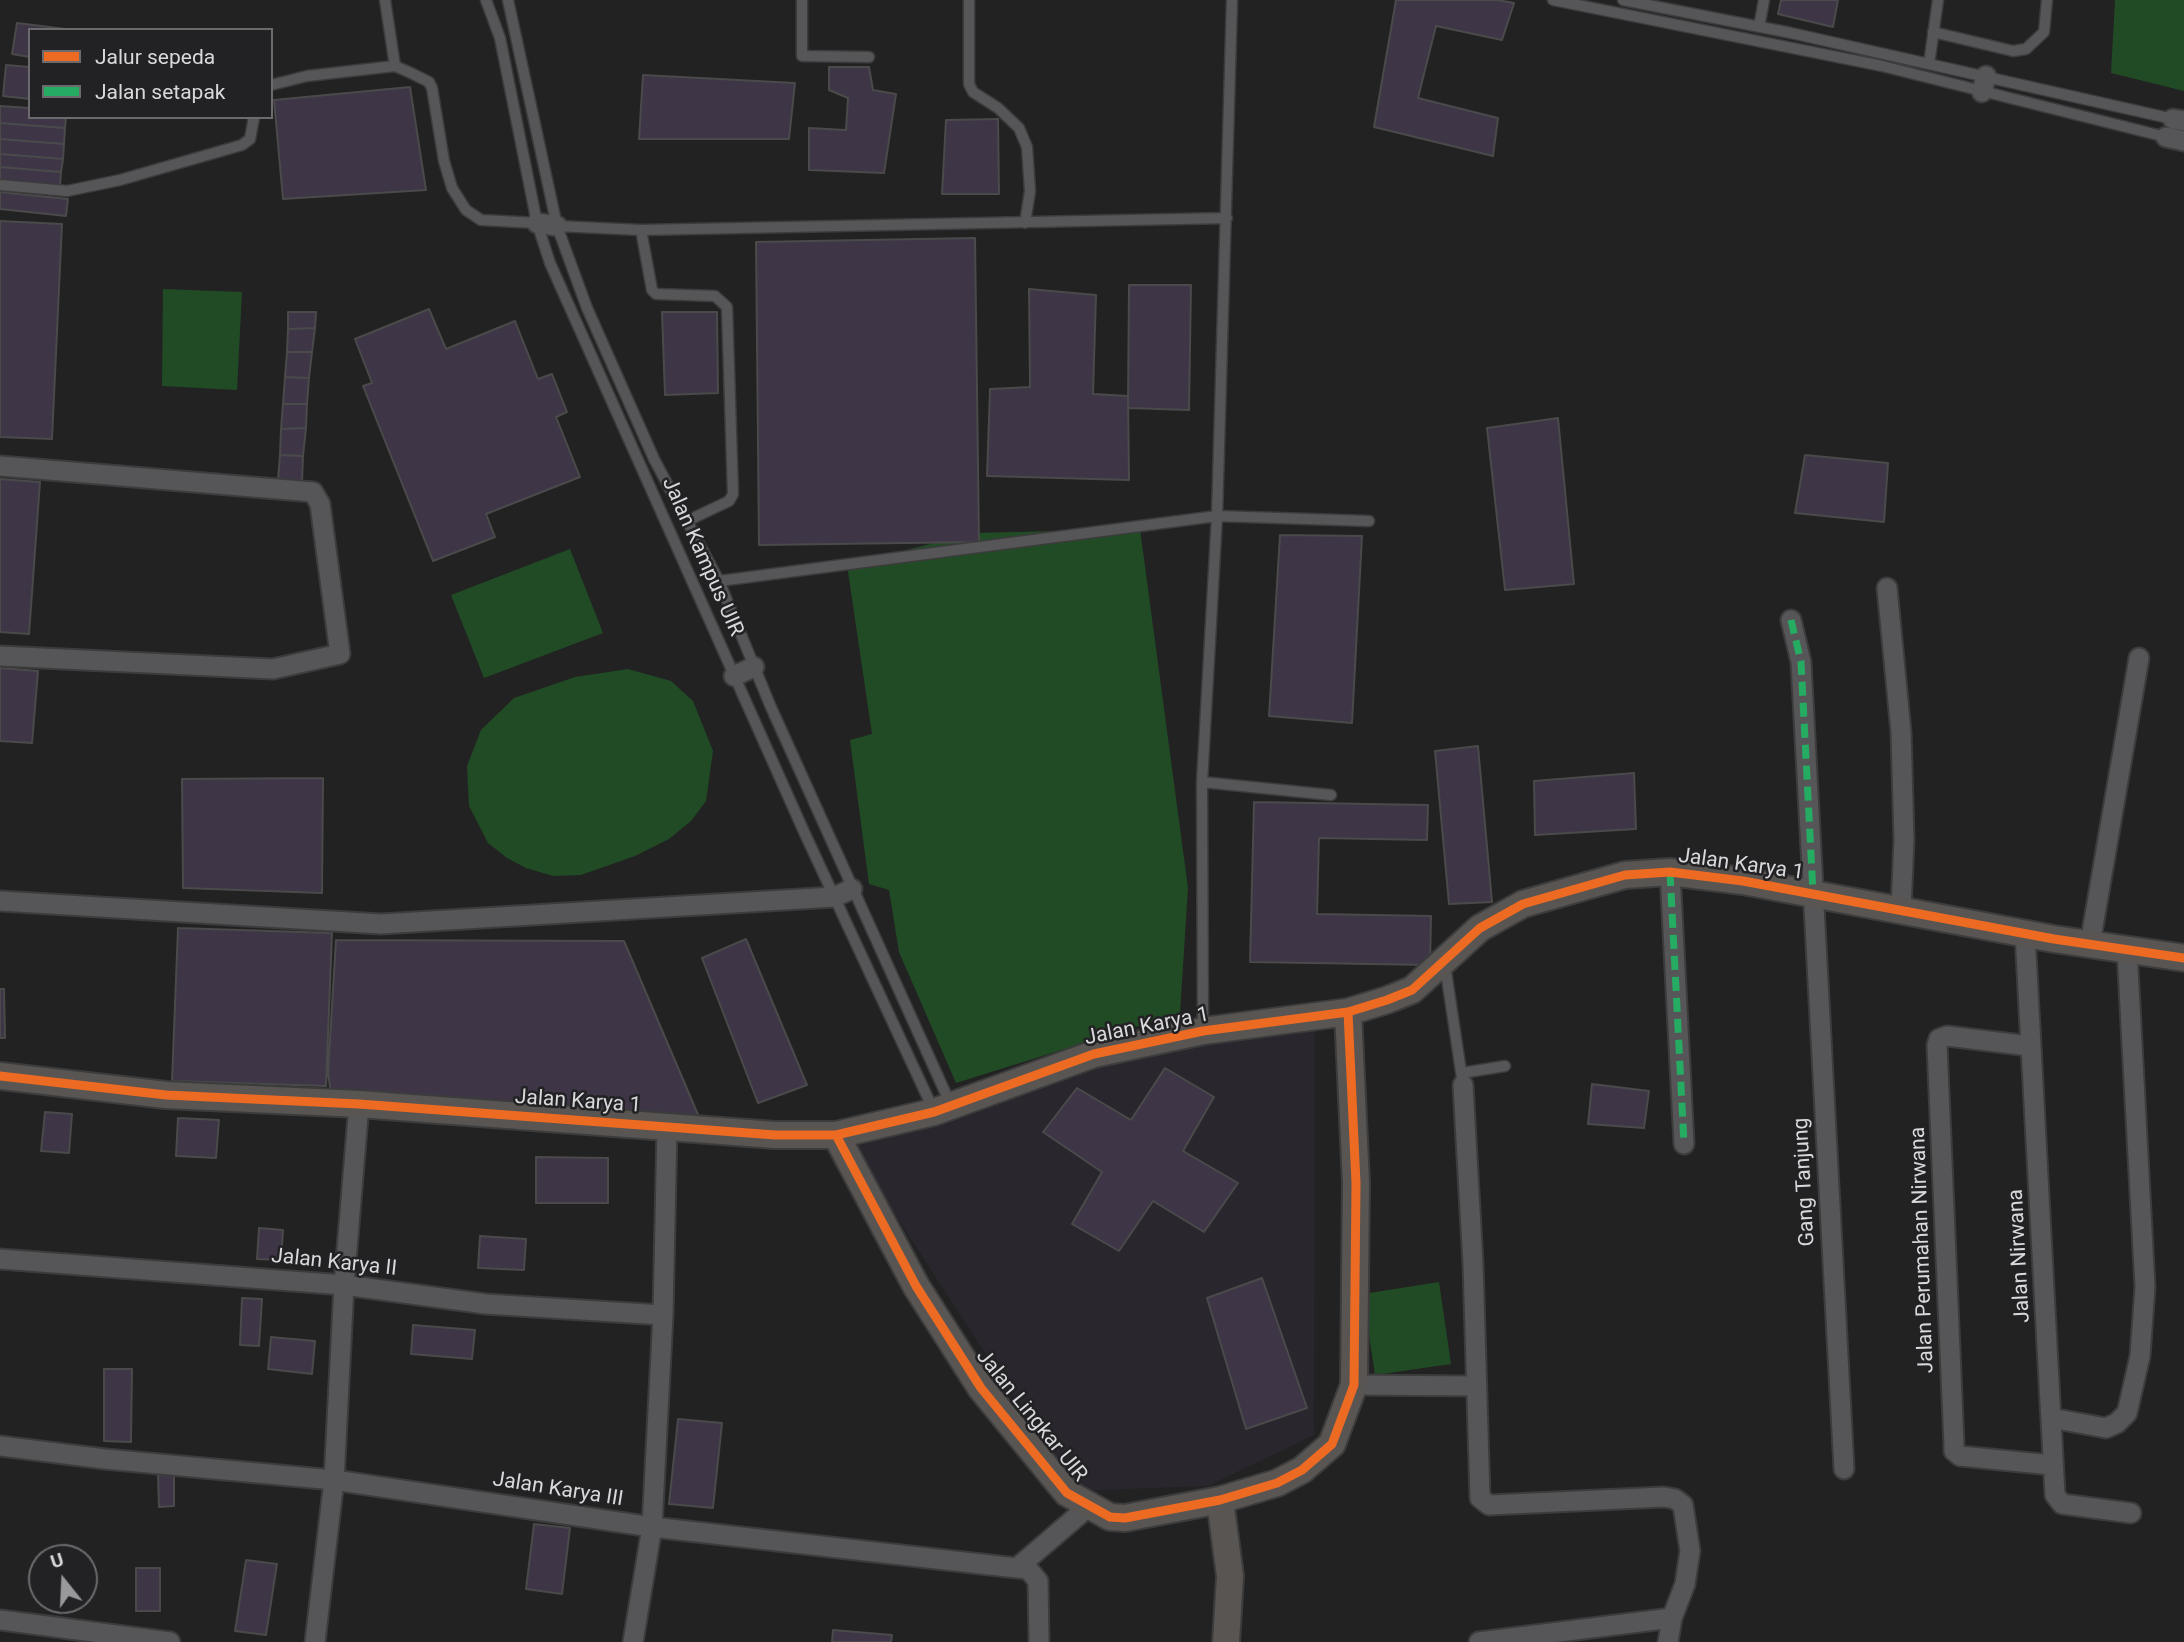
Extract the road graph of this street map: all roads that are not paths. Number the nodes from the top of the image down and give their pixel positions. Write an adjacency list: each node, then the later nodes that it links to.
1 (385, 0): 16 (lane)
2 (486, 0): 24 (lane, Jalan Kampus UIR)
3 (508, 0): 24 (lane, Jalan Kampus UIR)
4 (802, 0): 14 (lane)
5 (970, 0): 23 (lane)
6 (1232, 0): 22 (lane)
7 (1553, 0): 18 (lane)
8 (1623, 0): 12 (lane)
9 (1764, 0): 12 (lane)
10 (1938, 0): 13 (lane)
11 (2047, 0): 13 (lane)
12 (1759, 27): 15 (lane)
13 (1934, 32): 15 (lane)
14 (869, 57)
15 (1929, 64): 18 (lane)
16 (395, 66): 17 (lane); 24 (lane)
17 (273, 84)
18 (1984, 84): 20 (lane); 20 (lane)
19 (254, 119): 21 (lane)
20 (2177, 130)
21 (0, 185)
22 (1227, 218): 23 (lane); 27 (lane)
23 (1025, 223): 25 (lane)
24 (547, 224): 25 (lane); 28 (lane, Jalan Kampus UIR); 36 (lane, Jalan Kampus UIR)
25 (641, 230): 28 (lane)
26 (0, 466): 33 (street)
27 (1217, 516): 29 (lane); 30 (lane); 37 (lane)
28 (687, 521): 30 (lane, Jalan Kampus UIR)
29 (1368, 521)
30 (719, 581): 35 (lane, Jalan Kampus UIR)
31 (1887, 589): 43 (street)
32 (1791, 620): 41 (street, Gang Tanjung)
33 (0, 656)
34 (2139, 658): 45 (street)
35 (754, 667): 36 (street); 40 (lane, Jalan Kampus UIR)
36 (734, 676): 40 (lane, Jalan Kampus UIR)
37 (1202, 782): 38 (lane); 50 (lane)
38 (1331, 795)
39 (1670, 872): 41 (street, Jalan Karya 1); 48 (street, Jalan Karya 1); 59 (street)
40 (843, 893): 42 (street); 56 (lane, Jalan Kampus UIR); 56 (lane, Jalan Kampus UIR)
41 (1813, 893): 43 (street, Jalan Karya 1); 68 (street, Gang Tanjung)
42 (0, 901)
43 (1901, 909): 44 (street, Jalan Karya 1)
44 (2025, 934): 45 (street, Jalan Karya 1); 51 (street, Jalan Nirwana)
45 (2090, 944): 46 (street, Jalan Karya 1)
46 (2127, 950): 47 (street, Jalan Karya 1); 65 (street)
47 (2184, 958)
48 (1445, 961): 49 (street, Jalan Karya 1); 54 (lane)
49 (1348, 1012): 50 (street, Jalan Karya 1); 63 (street, Jalan Lingkar UIR)
50 (1203, 1031): 56 (street, Jalan Karya 1)
51 (2030, 1046): 65 (street, Jalan Nirwana); 67 (street, Jalan Perumahan Nirwana)
52 (1505, 1066): 54 (lane)
53 (0, 1076): 55 (street, Jalan Karya 1)
54 (1463, 1079): 64 (street)
55 (359, 1104): 57 (street, Jalan Karya 1); 61 (street)
56 (942, 1108): 58 (street, Jalan Karya 1)
57 (667, 1127): 58 (street, Jalan Karya 1); 62 (street)
58 (836, 1135): 71 (street, Jalan Lingkar UIR)
59 (1684, 1144)
60 (0, 1259): 61 (street, Jalan Karya II)
61 (344, 1285): 62 (street, Jalan Karya II); 69 (street)
62 (663, 1315): 73 (street)
63 (1354, 1385): 64 (street); 70 (street, Jalan Lingkar UIR)
64 (1476, 1386): 75 (street)
65 (2052, 1418): 67 (street, Jalan Nirwana)
66 (0, 1446): 69 (street, Jalan Karya III)
67 (2052, 1465): 72 (street, Jalan Nirwana)
68 (1844, 1469)
69 (334, 1480): 73 (street, Jalan Karya III); 78 (street)
70 (1220, 1500): 71 (street, Jalan Lingkar UIR); 81 (street)
71 (1088, 1507): 74 (street)
72 (2131, 1513)
73 (652, 1527): 74 (street, Jalan Karya III); 79 (street)
74 (1017, 1568): 80 (street)
75 (1672, 1618): 82 (street); 83 (street)
76 (0, 1620): 77 (street)
77 (170, 1642)
78 (315, 1642)
79 (633, 1642)
80 (1039, 1642)
81 (1226, 1642)
82 (1479, 1642)
83 (1668, 1642)

